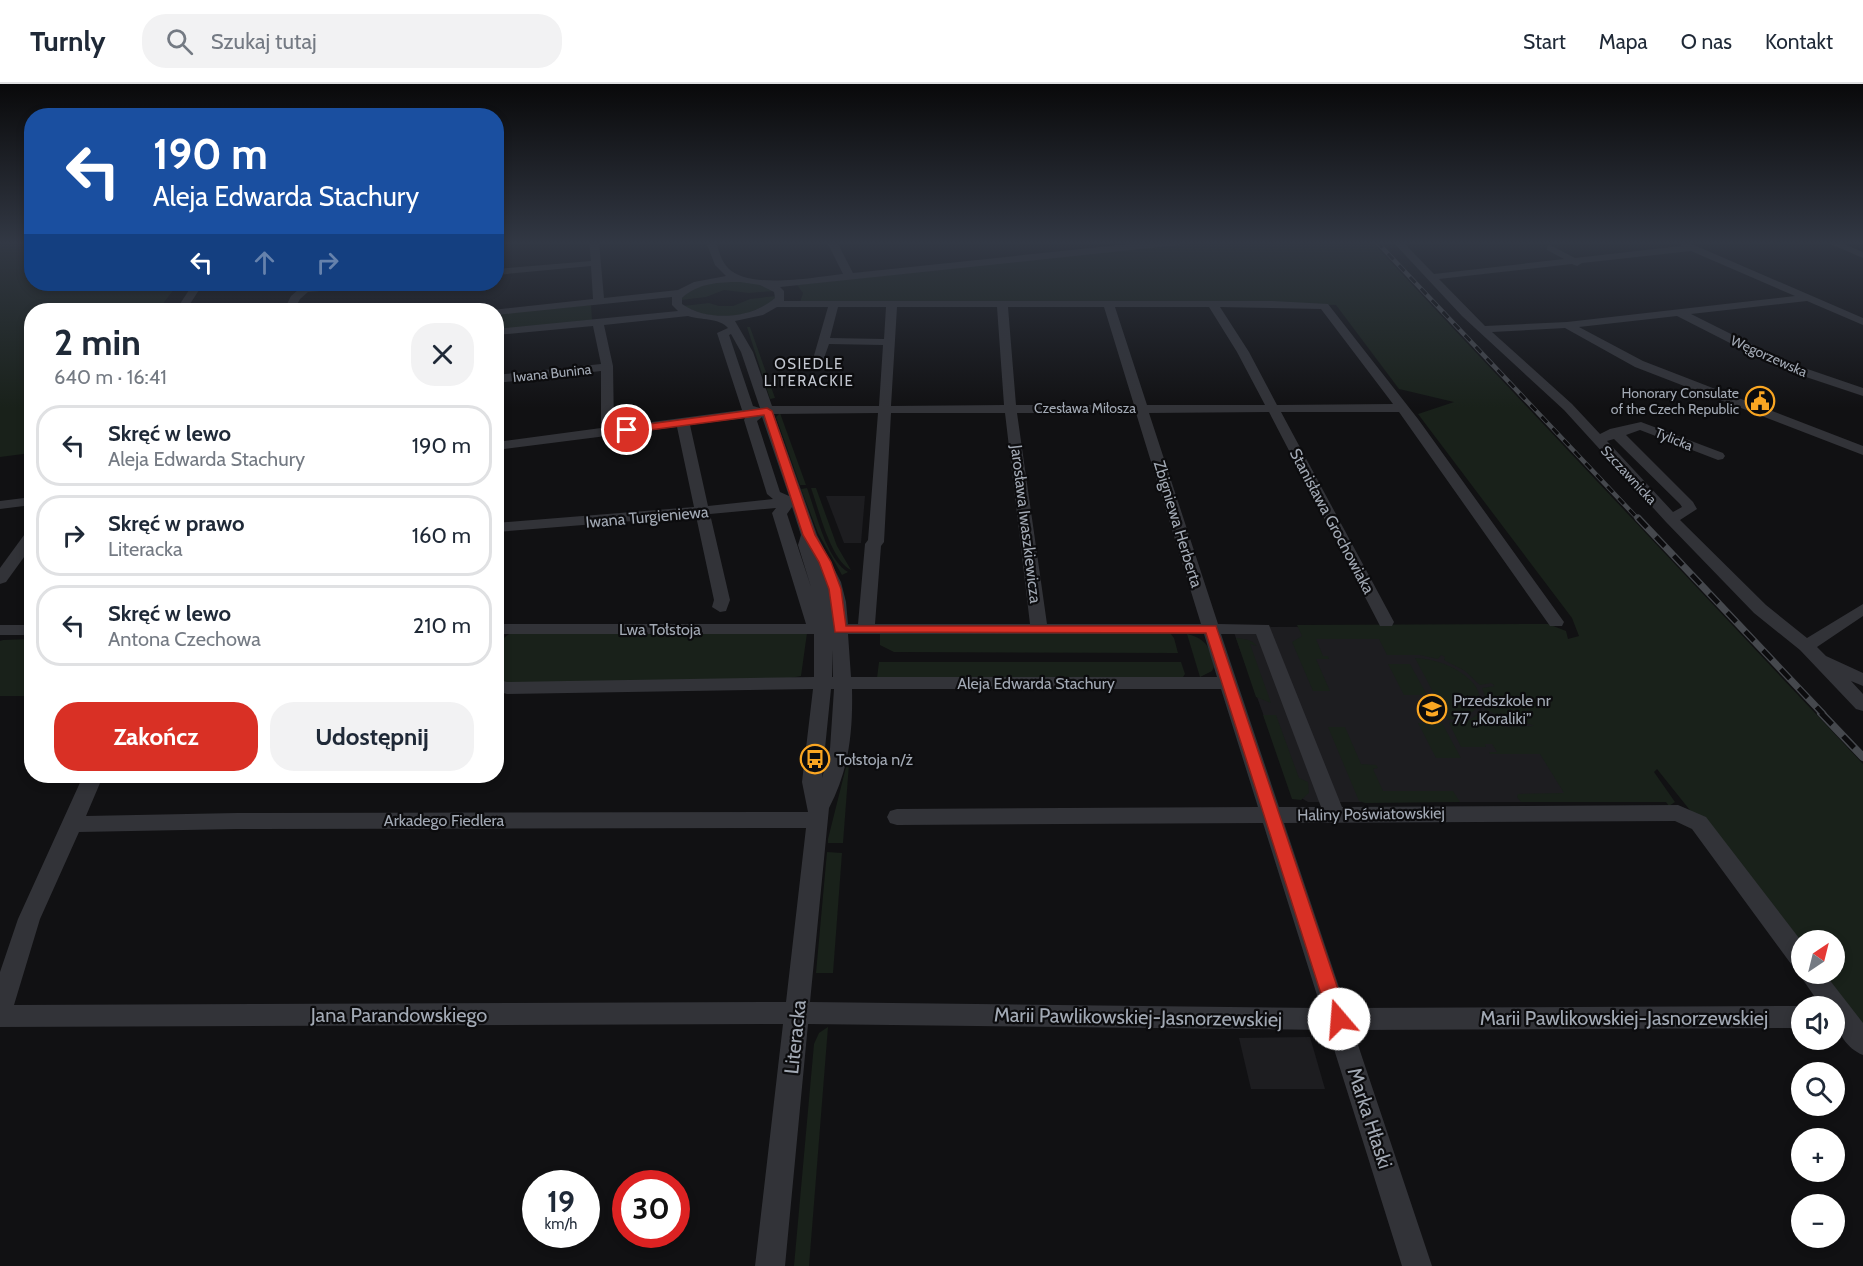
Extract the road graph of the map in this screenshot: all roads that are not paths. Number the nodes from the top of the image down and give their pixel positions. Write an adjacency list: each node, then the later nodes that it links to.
1 (599, 297): 7 (street)
2 (643, 297): 7 (street)
3 (677, 297): 16 (street)
4 (779, 297): 8 (street)
5 (1451, 297): 23 (street, Szczawnicka)
6 (1809, 298): 15 (street); 20 (street)
7 (599, 302): 14 (street)
8 (776, 304): 9 (street); 17 (street)
9 (834, 304): 10 (street); 25 (street)
10 (892, 304): 11 (street); 26 (street)
11 (1002, 305): 12 (street); 34 (street, Jarosława Iwaszkiewicza)
12 (1109, 305): 13 (street); 35 (street, Zbigniewa Herberta)
13 (1213, 305): 32 (street); 36 (street, Stanisława Grochowiaka)
14 (504, 311)
15 (1678, 312): 21 (street); 31 (street, Węgorzewska)
16 (687, 313): 18 (street); 19 (street)
17 (749, 315): 18 (street); 27 (street, Literacka)
18 (723, 318): 22 (street, Literacka)
19 (598, 321): 24 (street); 29 (street)
20 (1863, 322)
21 (1567, 325): 23 (street); 43 (street)
22 (735, 329): 27 (street, Literacka); 37 (street)
23 (1483, 329): 41 (street, Szczawnicka)
24 (504, 331)
25 (823, 341): 26 (street); 28 (street)
26 (889, 342): 33 (street)
27 (747, 352): 37 (street, Literacka)
28 (819, 359)
29 (607, 367): 30 (street, Iwana Bunina); 39 (street)
30 (504, 378)
31 (1863, 392)
32 (1402, 408): 36 (street, Czesława Miłosza); 56 (street)
33 (885, 409): 34 (street, Czesława Miłosza); 37 (street, Czesława Miłosza); 62 (street)
34 (1011, 409): 35 (street, Czesława Miłosza); 58 (street, Jarosława Iwaszkiewicza)
35 (1142, 409): 36 (street, Czesława Miłosza); 59 (street, Zbigniewa Herberta)
36 (1271, 409): 55 (street, Stanisława Grochowiaka)
37 (764, 411): 38 (street, Czesława Miłosza); 45 (street, Literacka); 45 (street)
38 (683, 424): 39 (street, Czesława Miłosza); 48 (street)
39 (609, 432): 42 (street, Czesława Miłosza)
40 (1615, 432): 41 (street, Tylicka); 44 (street, Tylicka); 49 (street)
41 (1596, 440): 49 (street, Szczawnicka)
42 (504, 445)
43 (1863, 451)
44 (1718, 456)
45 (793, 501): 48 (street, Iwana Turgieniewa); 57 (street, Literacka); 57 (street)
46 (24, 502): 47 (street)
47 (0, 505)
48 (701, 512): 50 (street, Iwana Turgieniewa); 53 (street)
49 (1671, 519): 64 (street, Szczawnicka)
50 (504, 528)
51 (24, 545): 52 (street)
52 (0, 579)
53 (720, 608)
54 (1863, 609): 64 (street)
55 (1386, 622)
56 (1556, 622)
57 (826, 629): 62 (street); 63 (street, Lwa Tołstoja); 66 (street, Literacka); 67 (street, Literacka)
58 (1039, 629): 59 (street); 62 (street)
59 (1211, 629): 68 (street, Marka Hłaski); 72 (street)
60 (0, 630): 61 (street)
61 (24, 630)
62 (866, 630)
63 (504, 632)
64 (1811, 651): 65 (street); 70 (street, Szczawnicka)
65 (1863, 680)
66 (823, 683): 67 (street, Aleja Edwarda Stachury); 69 (street, Aleja Edwarda Stachury); 73 (street, Literacka)
67 (843, 683): 68 (street, Aleja Edwarda Stachury); 73 (street, Literacka)
68 (1228, 683): 74 (street, Marka Hłaski)
69 (504, 687)
70 (1863, 705)
71 (90, 783): 76 (street)
72 (1334, 813): 74 (street, Haliny Poświatowskiej); 77 (street, Haliny Poświatowskiej)
73 (818, 814): 76 (street, Arkadego Fiedlera); 79 (street, Literacka)
74 (1272, 816): 75 (street, Haliny Poświatowskiej); 82 (street, Marka Hłaski)
75 (897, 817)
76 (71, 824): 78 (street)
77 (1791, 946)
78 (0, 1009)
79 (798, 1013): 80 (street, Jana Parandowskiego); 82 (street, Marii Pawlikowskiej-Jasnorzewskiej); 85 (street, Literacka)
80 (0, 1016)
81 (1791, 1017): 82 (street, Marii Pawlikowskiej-Jasnorzewskiej)
82 (1339, 1019): 86 (street, Marka Hłaski)
83 (1845, 1024): 84 (street)
84 (1863, 1043)
85 (771, 1266)
86 (1417, 1266)

